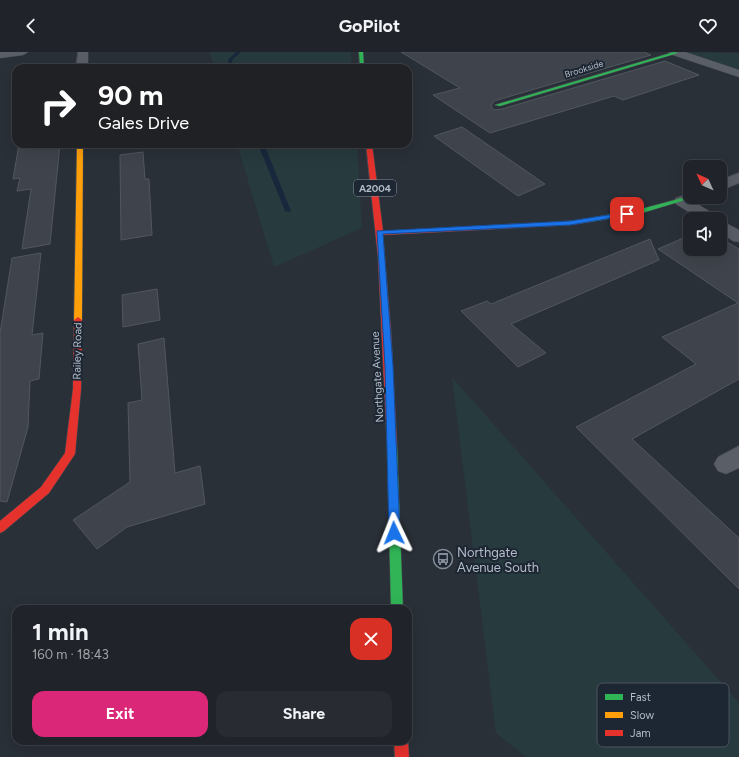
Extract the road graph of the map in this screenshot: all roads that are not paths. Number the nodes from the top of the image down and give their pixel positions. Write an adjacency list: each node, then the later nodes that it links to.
1 (23, 52): 5 (street)
2 (83, 52): 6 (street)
3 (361, 52): 7 (street)
4 (675, 52): 8 (street); 9 (street, Brookside)
5 (0, 55)
6 (82, 64)
7 (362, 64)
8 (739, 74)
9 (498, 105)
10 (80, 148): 20 (street, Railey Road)
11 (370, 148): 18 (street, Northgate Avenue / A2004)
12 (739, 177): 13 (street)
13 (727, 183)
14 (683, 200): 18 (street)
15 (693, 204): 16 (street)
16 (703, 212)
17 (727, 229): 19 (street)
18 (379, 233): 21 (street, Northgate Avenue / A2004)
19 (739, 237)
20 (0, 528)
21 (397, 605)
22 (401, 745): 23 (street)
23 (402, 757)

